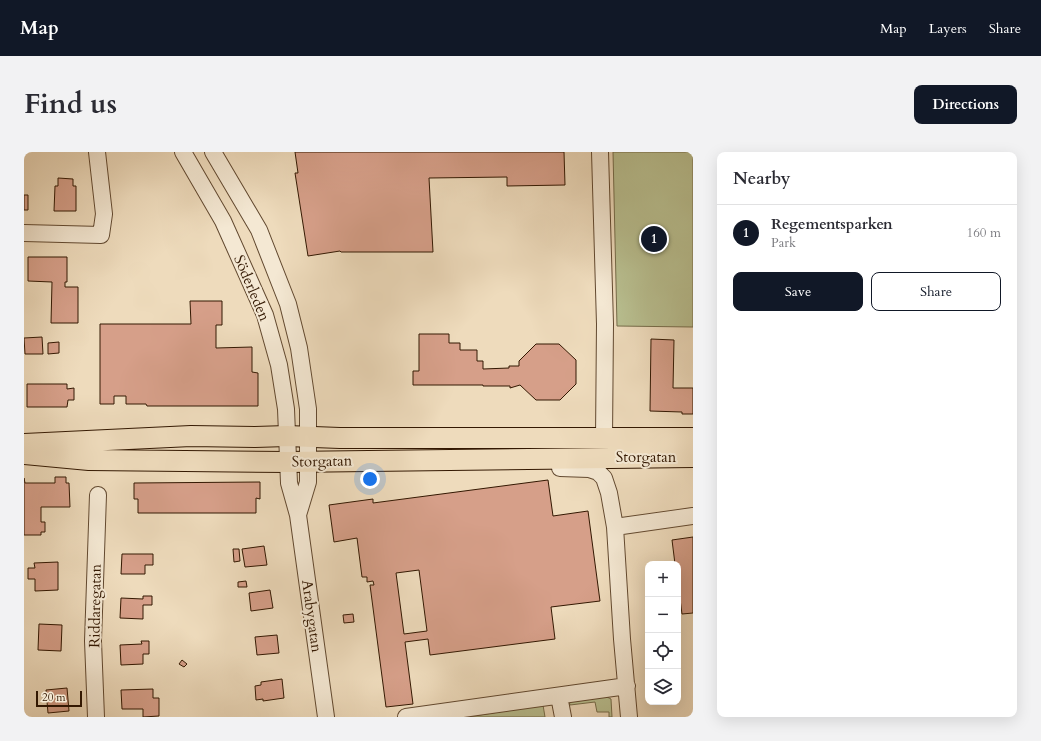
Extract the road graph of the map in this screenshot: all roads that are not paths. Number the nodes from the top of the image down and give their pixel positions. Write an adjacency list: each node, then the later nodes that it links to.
1 (97, 152): 5 (street)
2 (183, 152): 6 (street, Söderleden)
3 (213, 152): 7 (street, Söderleden)
4 (600, 152): 8 (street)
5 (24, 233)
6 (287, 436): 7 (main road, Storgatan); 10 (main road, Storgatan); 14 (street, Arabygatan)
7 (308, 437): 8 (main road, Storgatan); 15 (street, Arabygatan)
8 (604, 438): 9 (main road, Storgatan)
9 (693, 438)
10 (24, 444)
11 (24, 454): 14 (main road, Storgatan)
12 (693, 457): 13 (main road, Storgatan)
13 (479, 459): 15 (main road, Storgatan); 19 (street)
14 (288, 462): 15 (main road, Storgatan); 17 (street, Arabygatan)
15 (308, 462): 17 (street, Arabygatan)
16 (98, 494): 22 (street, Riddaregatan)
17 (298, 515): 23 (street, Arabygatan)
18 (693, 516): 19 (street)
19 (615, 527): 20 (street)
20 (626, 686): 21 (street); 26 (street)
21 (560, 696): 24 (street); 25 (street)
22 (96, 717)
23 (326, 717)
24 (406, 717)
25 (563, 717)
26 (629, 717)

